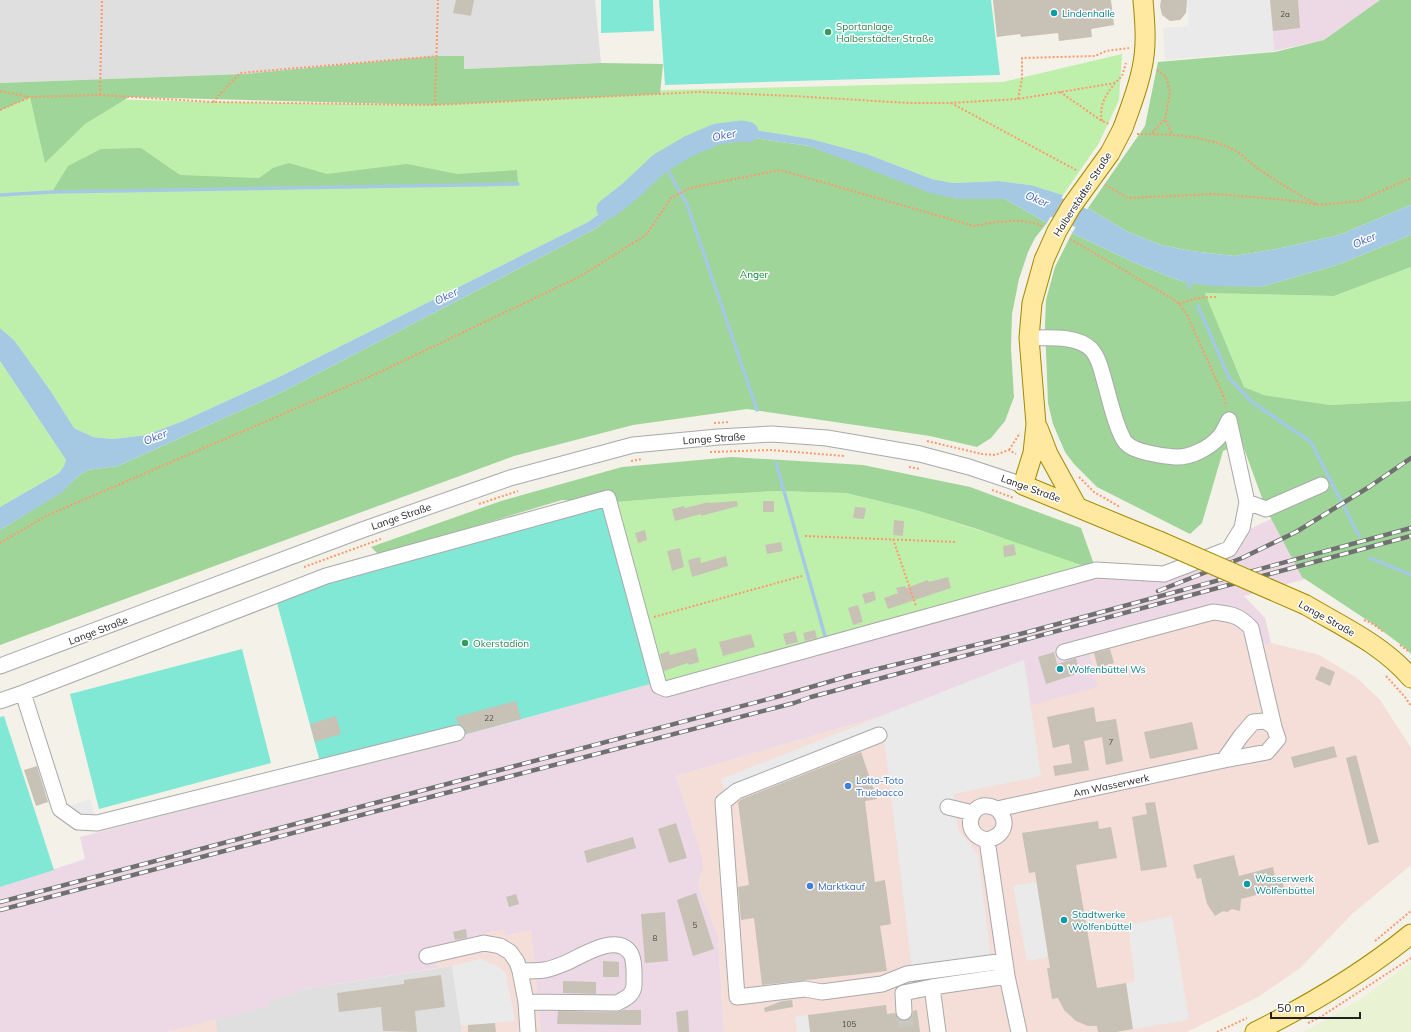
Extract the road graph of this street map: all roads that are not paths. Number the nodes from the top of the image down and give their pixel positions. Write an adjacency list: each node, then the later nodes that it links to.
1 (1143, 0): 2 (main road, Halberstädter Straße, bridge)
2 (1029, 338): 3 (main road, Halberstädter Straße); 6 (street)
3 (1036, 424): 4 (main road, Halberstädter Straße); 7 (main road)
4 (1022, 484): 7 (main road, Lange Straße); 9 (street, Lange Straße)
5 (1321, 485): 6 (street)
6 (1247, 502): 11 (street)
7 (1076, 506): 10 (main road, Lange Straße, bridge)
8 (1064, 652): 13 (street)
9 (0, 666)
10 (1411, 678)
11 (23, 693): 12 (street); 14 (street)
12 (0, 701)
13 (1274, 727): 16 (street); 16 (street, Am Wasserwerk)
14 (456, 733)
15 (879, 735): 23 (street)
16 (1224, 760): 18 (street, Am Wasserwerk)
17 (948, 807): 19 (street)
18 (997, 809): 19 (street, Am Wasserwerk); 20 (street)
19 (973, 813): 20 (street)
20 (987, 840): 23 (street)
21 (1411, 934): 28 (main road)
22 (427, 956): 24 (street)
23 (1006, 969): 25 (street); 31 (street)
24 (520, 971): 26 (street); 26 (street)
25 (932, 987): 27 (street); 30 (street)
26 (526, 1002): 29 (street)
27 (904, 1012)
28 (1254, 1023)
29 (528, 1032)
30 (938, 1032)
31 (1019, 1032)

